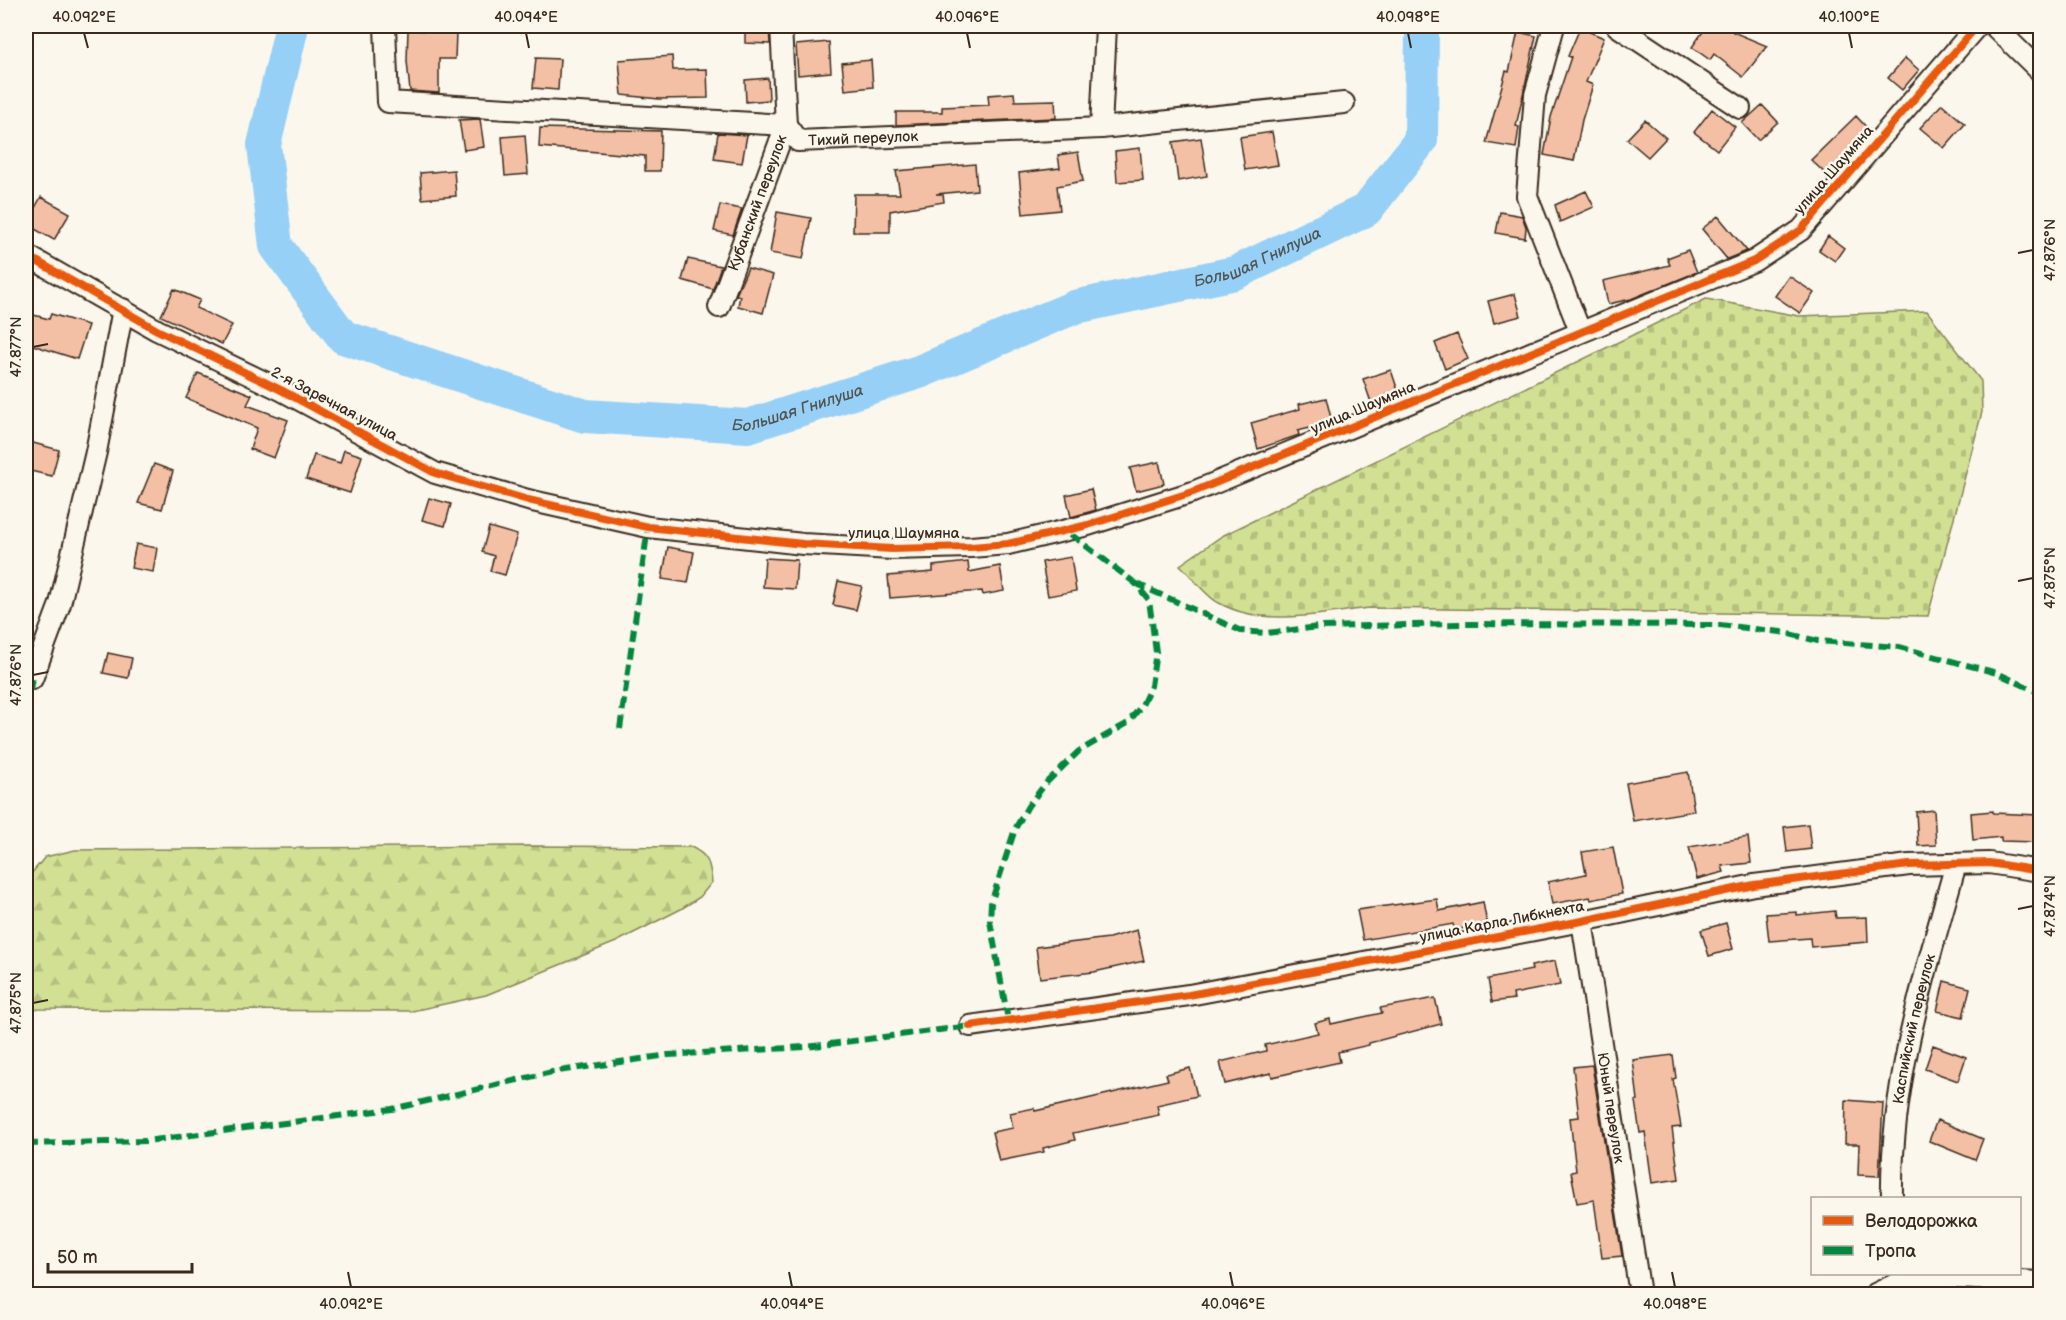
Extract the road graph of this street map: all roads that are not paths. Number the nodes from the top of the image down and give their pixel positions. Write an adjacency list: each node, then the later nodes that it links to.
1 (384, 26): 11 (street)
2 (781, 26): 11 (street, Кубанский переулок)
3 (1106, 26): 12 (street)
4 (1554, 26): 16 (street)
5 (1617, 26): 10 (street)
6 (1977, 26): 16 (street, улица Шаумяна)
7 (1994, 26): 8 (street)
8 (2040, 70)
9 (1344, 103): 12 (street, Тихий переулок)
10 (1740, 108)
11 (786, 125): 12 (street, Тихий переулок); 14 (street, Кубанский переулок)
12 (1101, 129)
13 (26, 255): 15 (street, 2-я Заречная улица)
14 (719, 307)
15 (123, 309): 17 (street, 2-я Заречная улица); 18 (street)
16 (1580, 331): 17 (street, улица Шаумяна)
17 (648, 527)
18 (32, 679)
19 (1956, 864): 20 (street, улица Карла Либкнехта); 21 (street, улица Карла Либкнехта); 23 (street, Каспийский переулок)
20 (2040, 872)
21 (1582, 921): 22 (street, улица Карла Либкнехта); 26 (street, Юный переулок)
22 (970, 1026)
23 (1892, 1197)
24 (1911, 1275): 25 (street); 27 (street)
25 (2040, 1281)
26 (1640, 1294)
27 (1875, 1294)

